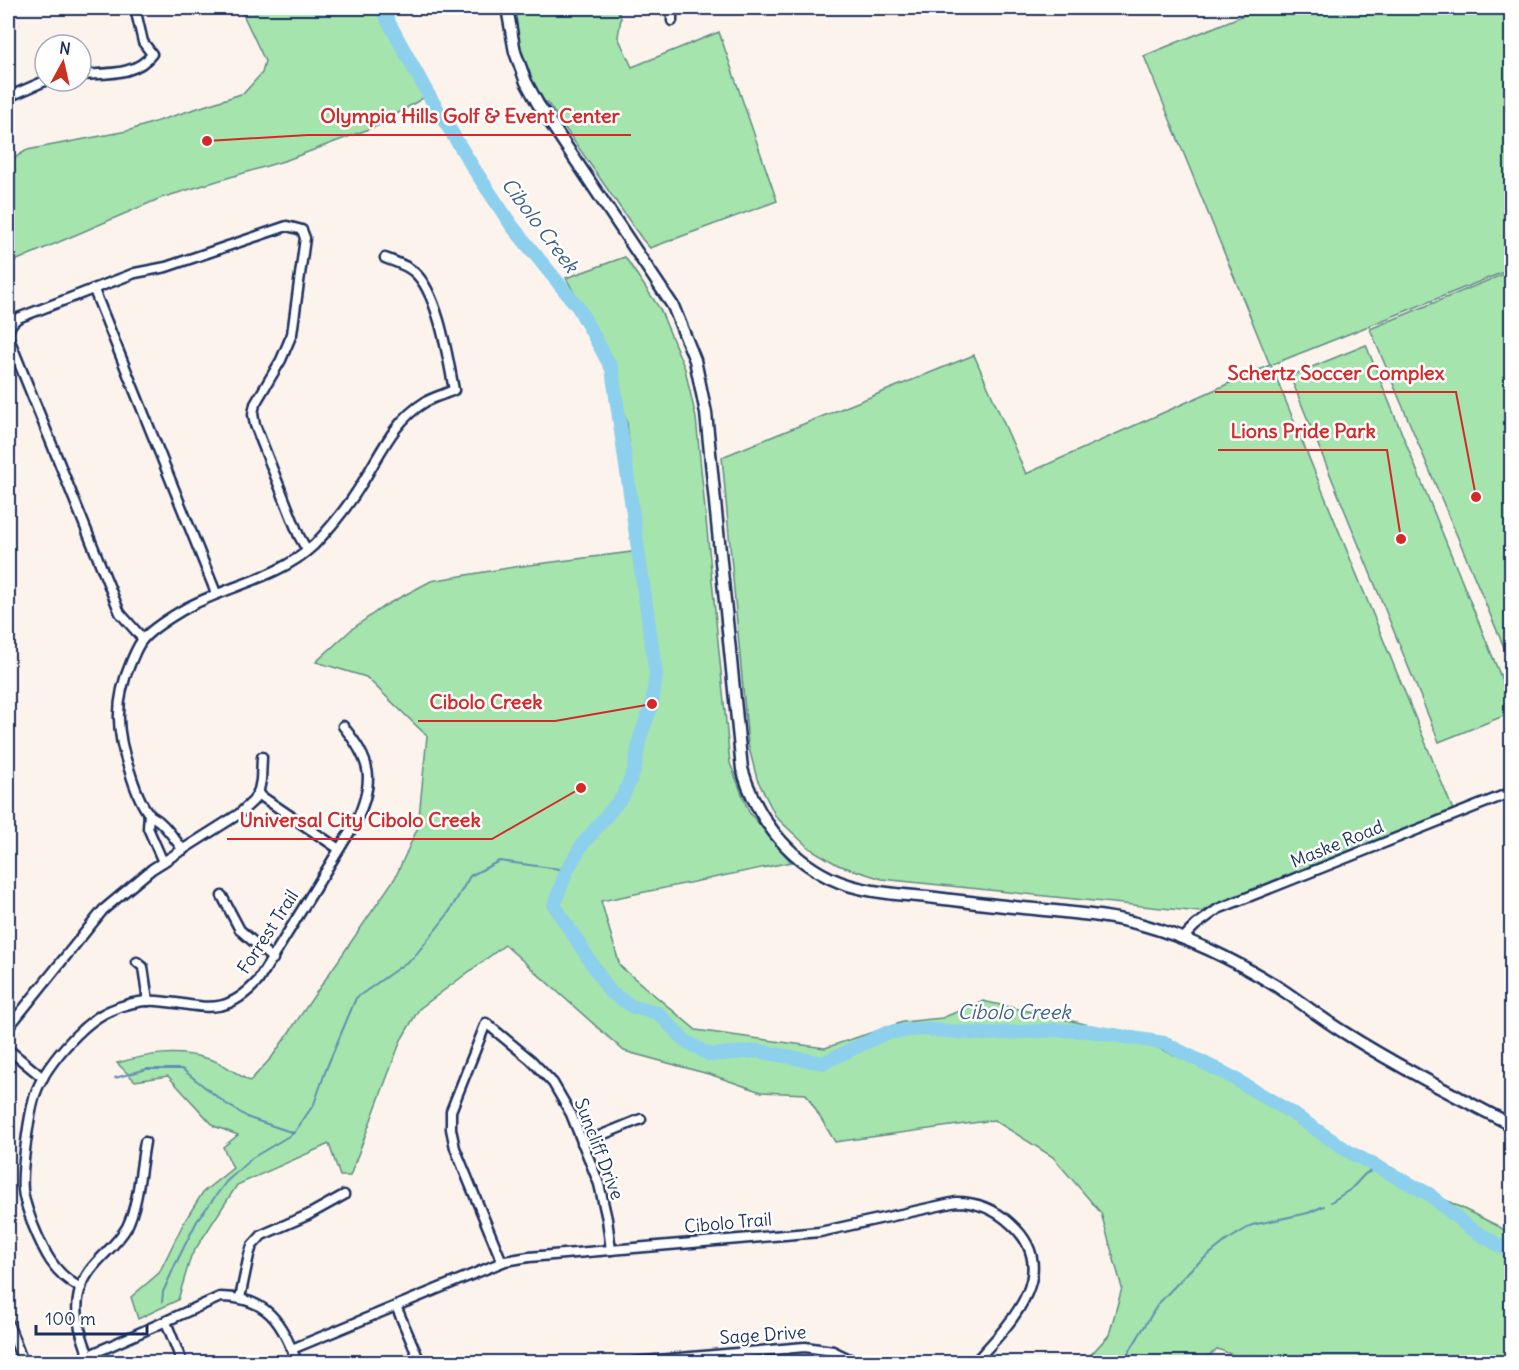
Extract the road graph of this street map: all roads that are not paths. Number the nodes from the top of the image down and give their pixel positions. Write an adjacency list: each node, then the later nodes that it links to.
1 (135, 8): 5 (street)
2 (507, 8): 22 (main road)
3 (672, 8): 4 (street)
4 (672, 21)
5 (93, 74)
6 (33, 86): 7 (street)
7 (8, 97)
8 (385, 258): 10 (street)
9 (94, 290): 10 (street); 11 (street); 12 (street)
10 (307, 550): 11 (street)
11 (216, 593): 12 (street)
12 (143, 639): 17 (street)
13 (343, 726): 18 (street, Forrest Trail)
14 (262, 757): 16 (street)
15 (1512, 792): 22 (street, Maske Road)
16 (258, 794): 18 (street); 19 (street)
17 (148, 813): 19 (street); 20 (street)
18 (339, 849): 23 (street, Forrest Trail)
19 (183, 850): 20 (street)
20 (163, 862): 26 (street)
21 (222, 896): 23 (street)
22 (1183, 938): 30 (main road)
23 (273, 959): 25 (street, Forrest Trail)
24 (137, 962): 25 (street)
25 (148, 1001): 28 (street, Forrest Trail)
26 (8, 1028)
27 (8, 1049): 28 (street)
28 (43, 1078): 36 (street, Forrest Trail)
29 (641, 1119): 32 (street)
30 (1512, 1125)
31 (145, 1142): 36 (street)
32 (582, 1143): 34 (street, Suncliff Drive); 35 (street, Suncliff Drive)
33 (344, 1195): 37 (street)
34 (611, 1250): 35 (street, Cibolo Trail); 51 (street, Cibolo Trail)
35 (502, 1262): 38 (street, Cibolo Trail)
36 (81, 1288): 42 (street)
37 (240, 1298): 39 (street); 41 (street)
38 (396, 1305): 41 (street, Cibolo Trail); 48 (street)
39 (166, 1322): 42 (street); 46 (street)
40 (8, 1323): 43 (street)
41 (292, 1348): 47 (street)
42 (89, 1356): 45 (street)
43 (22, 1361): 44 (street)
44 (11, 1362)
45 (74, 1362)
46 (182, 1362)
47 (297, 1362)
48 (420, 1362)
49 (634, 1362): 50 (street, Sage Drive)
50 (856, 1362)
51 (975, 1362)

